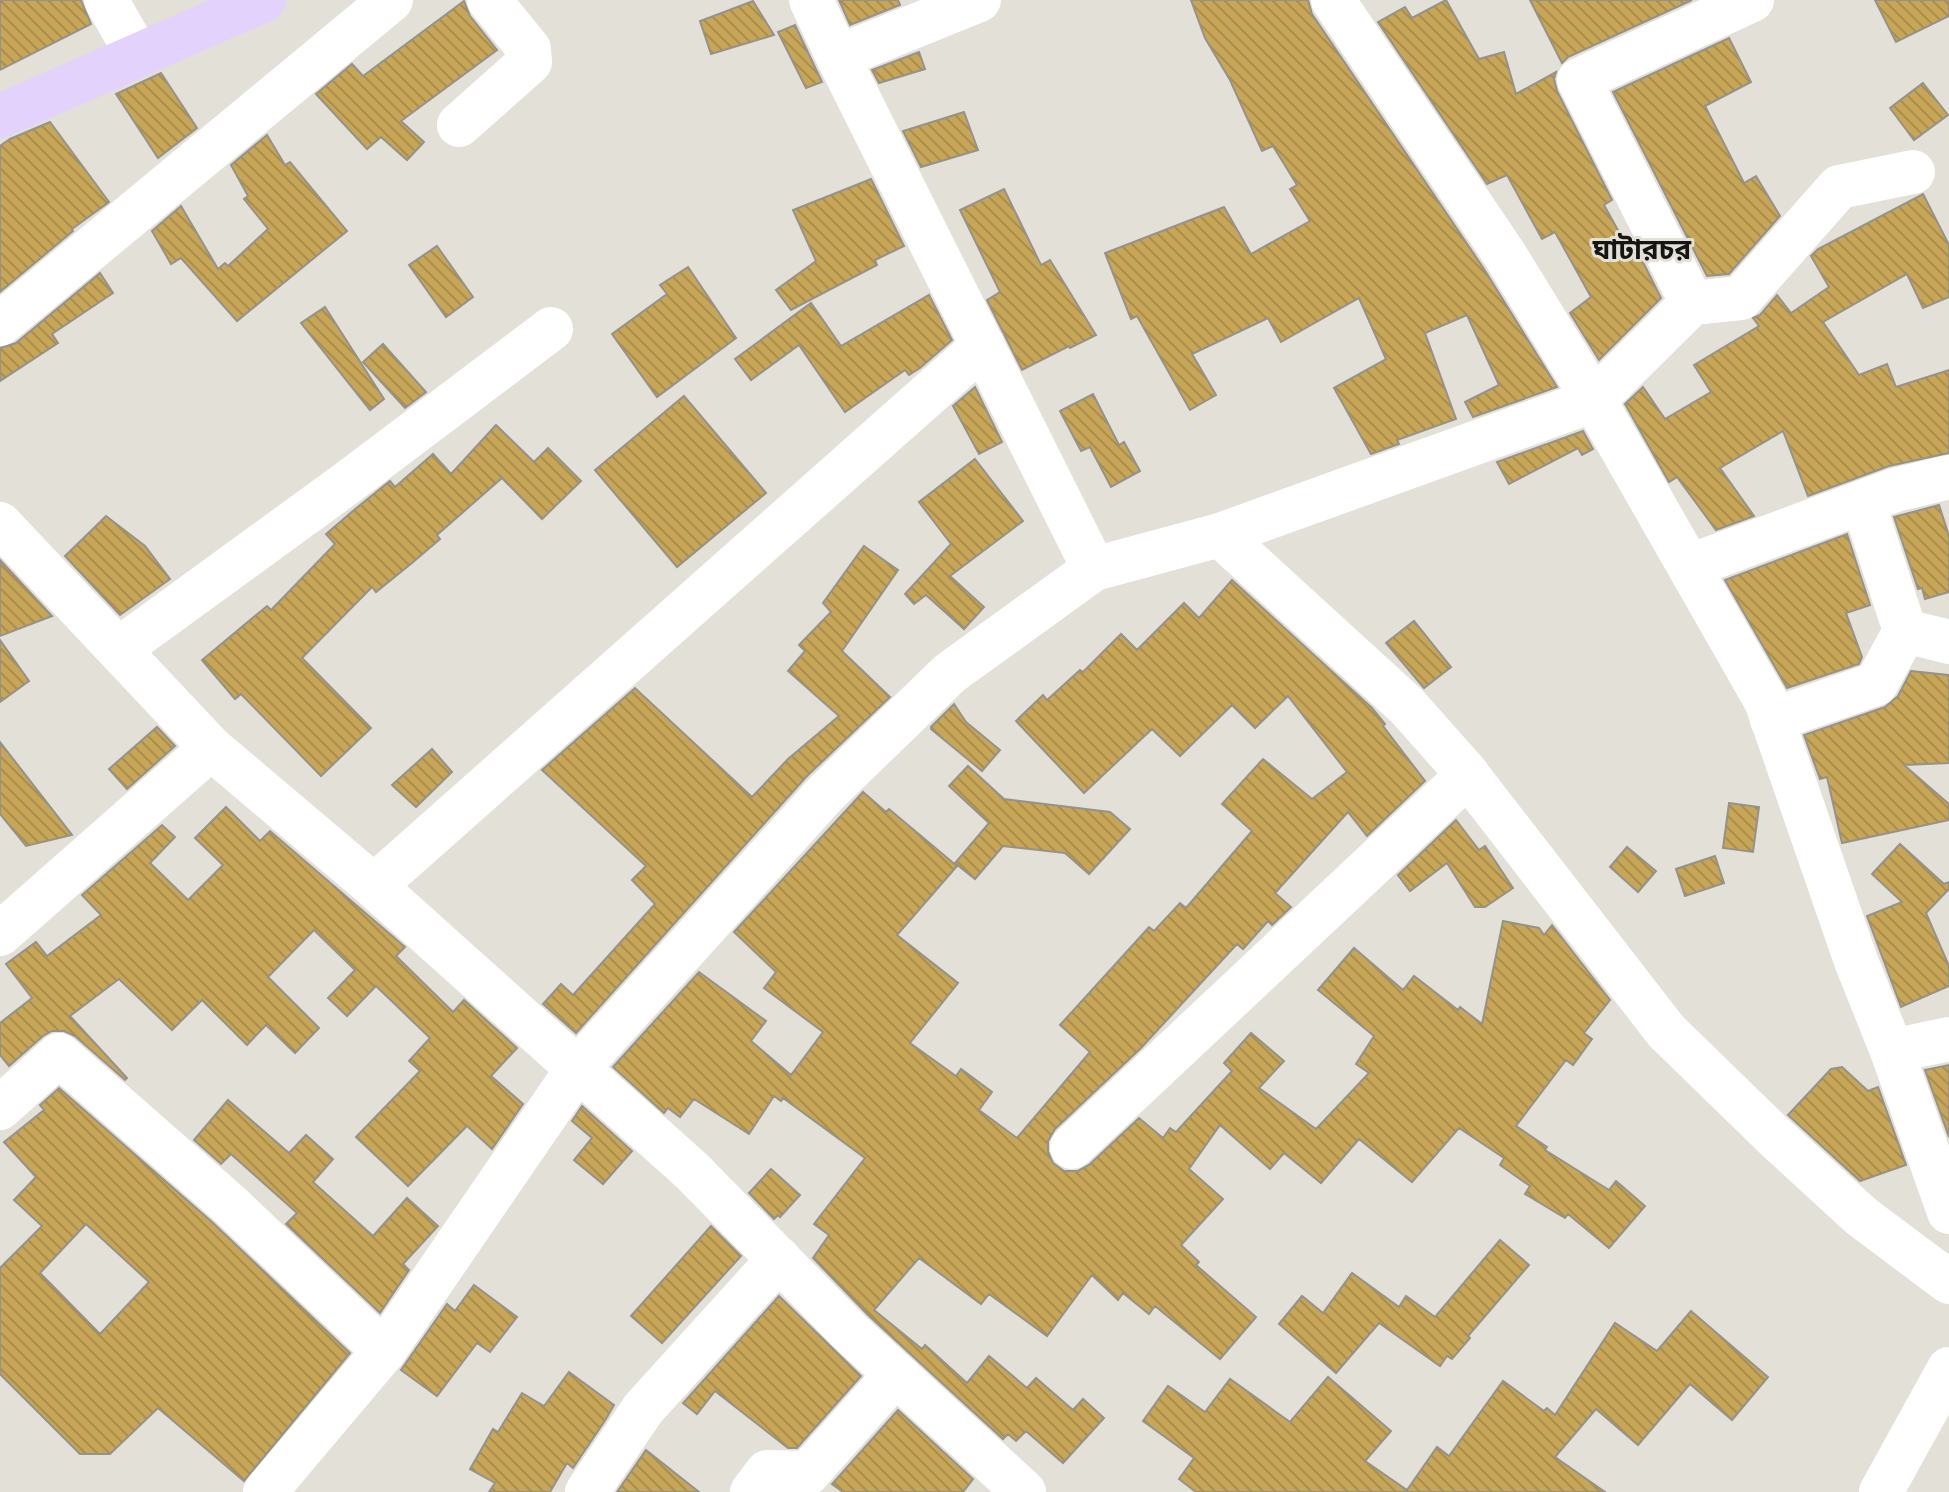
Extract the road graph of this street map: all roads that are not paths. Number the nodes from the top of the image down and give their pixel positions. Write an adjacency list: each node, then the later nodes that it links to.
1 (106, 0): 9 (street)
2 (264, 0): 9 (main road)
3 (391, 0): 15 (street)
4 (489, 0): 12 (street)
5 (811, 0): 10 (street)
6 (979, 0): 10 (street)
7 (1333, 0): 18 (street)
8 (1752, 0): 14 (street)
9 (137, 54): 11 (main road)
10 (838, 57): 17 (street)
11 (0, 116)
12 (459, 125)
13 (1913, 172): 14 (street)
14 (1692, 303): 18 (street)
15 (0, 324)
16 (551, 329): 27 (street)
17 (983, 346): 24 (street); 31 (street)
18 (1594, 400): 22 (street); 23 (street)
19 (1949, 477): 20 (street)
20 (1863, 502): 23 (street); 25 (street)
21 (0, 524): 27 (street)
22 (1220, 535): 24 (street); 30 (street)
23 (1690, 566): 28 (street)
24 (1094, 569): 35 (street)
25 (1905, 631): 26 (street); 28 (street)
26 (1949, 642)
27 (119, 649): 29 (street)
28 (1772, 720): 34 (street)
29 (211, 748): 31 (street); 32 (street)
30 (1468, 775): 37 (street); 40 (street)
31 (374, 886): 35 (street)
32 (0, 934)
33 (1949, 1039): 34 (street)
34 (1892, 1051): 38 (street)
35 (578, 1068): 39 (street); 41 (street)
36 (0, 1108): 41 (street)
37 (1072, 1147)
38 (1949, 1212)
39 (779, 1259): 43 (street); 45 (street)
40 (1949, 1282)
41 (384, 1351): 44 (street)
42 (1949, 1369): 48 (street)
43 (895, 1375): 46 (street); 47 (street)
44 (265, 1492)
45 (587, 1492)
46 (752, 1492)
47 (1024, 1492)
48 (1881, 1492)

